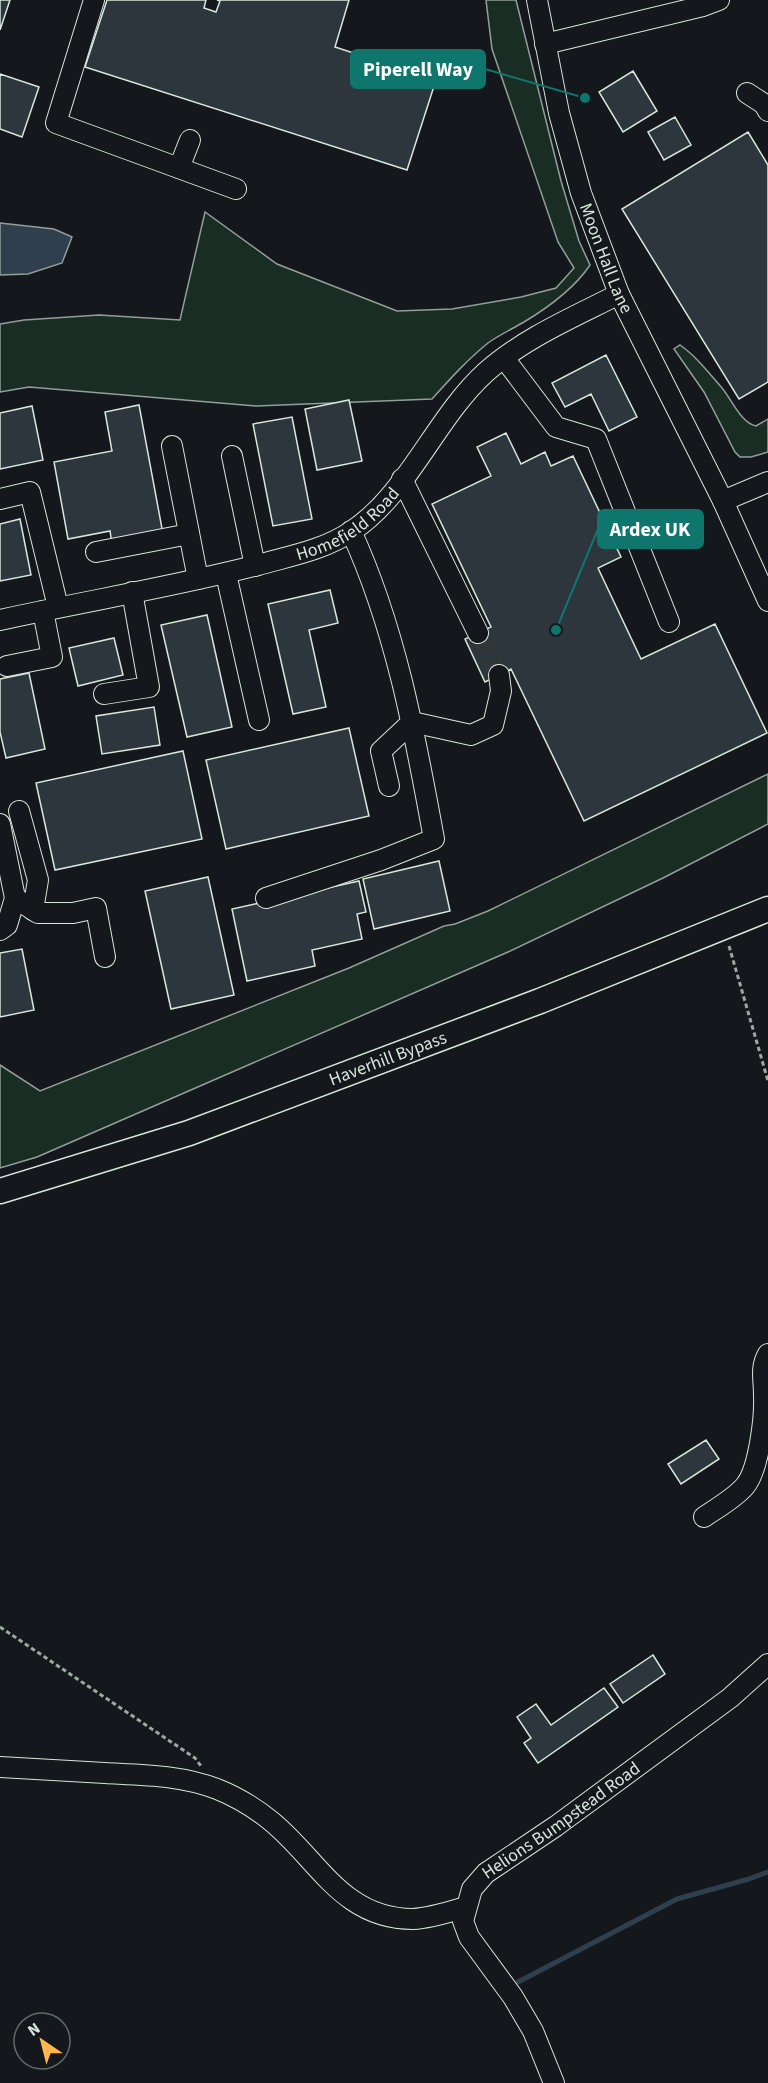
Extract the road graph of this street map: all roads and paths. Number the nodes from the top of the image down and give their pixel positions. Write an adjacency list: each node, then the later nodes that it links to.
1 (94, 0): 9 (street)
2 (537, 0): 5 (street, Moon Hall Lane)
3 (719, 0): 4 (street)
4 (685, 5): 5 (street)
5 (545, 44): 11 (street, Moon Hall Lane)
6 (747, 93): 7 (street)
7 (768, 111)
8 (189, 141): 9 (street)
9 (179, 168): 10 (street)
10 (236, 189)
11 (619, 294): 12 (street, Homefield Road); 18 (street, Moon Hall Lane)
12 (504, 358): 15 (street, Homefield Road); 29 (street)
13 (172, 446): 20 (street)
14 (232, 456): 22 (street)
15 (402, 479): 19 (street, Homefield Road); 30 (street)
16 (768, 482): 18 (street)
17 (0, 499): 27 (street)
18 (723, 501): 26 (street)
19 (351, 531): 22 (street, Homefield Road); 35 (street)
20 (189, 534): 21 (street); 24 (street)
21 (96, 552)
22 (255, 566): 23 (street, Homefield Road)
23 (226, 574): 24 (street, Homefield Road); 34 (street)
24 (198, 579): 25 (street, Homefield Road)
25 (132, 592): 27 (street, Homefield Road); 33 (street)
26 (768, 601)
27 (50, 609): 28 (street, Homefield Road); 31 (street)
28 (0, 620)
29 (669, 622)
30 (478, 633)
31 (7, 666)
32 (499, 675): 35 (street)
33 (104, 694)
34 (259, 720)
35 (412, 722): 36 (street); 40 (street)
36 (389, 786)
37 (19, 811): 42 (street)
38 (1, 833): 39 (street)
39 (15, 898): 42 (street); 44 (street)
40 (266, 898)
41 (768, 909): 43 (main road, Haverhill Bypass)
42 (33, 910): 45 (street)
43 (724, 927): 46 (path); 47 (main road, Haverhill Bypass)
44 (0, 930)
45 (105, 957)
46 (768, 1081)
47 (0, 1191)
48 (768, 1354): 49 (street)
49 (704, 1517)
50 (0, 1627): 53 (path)
51 (768, 1664): 54 (street, Helions Bumpstead Road)
52 (0, 1767): 53 (street)
53 (217, 1789): 54 (street)
54 (466, 1907): 55 (street)
55 (554, 2083)

